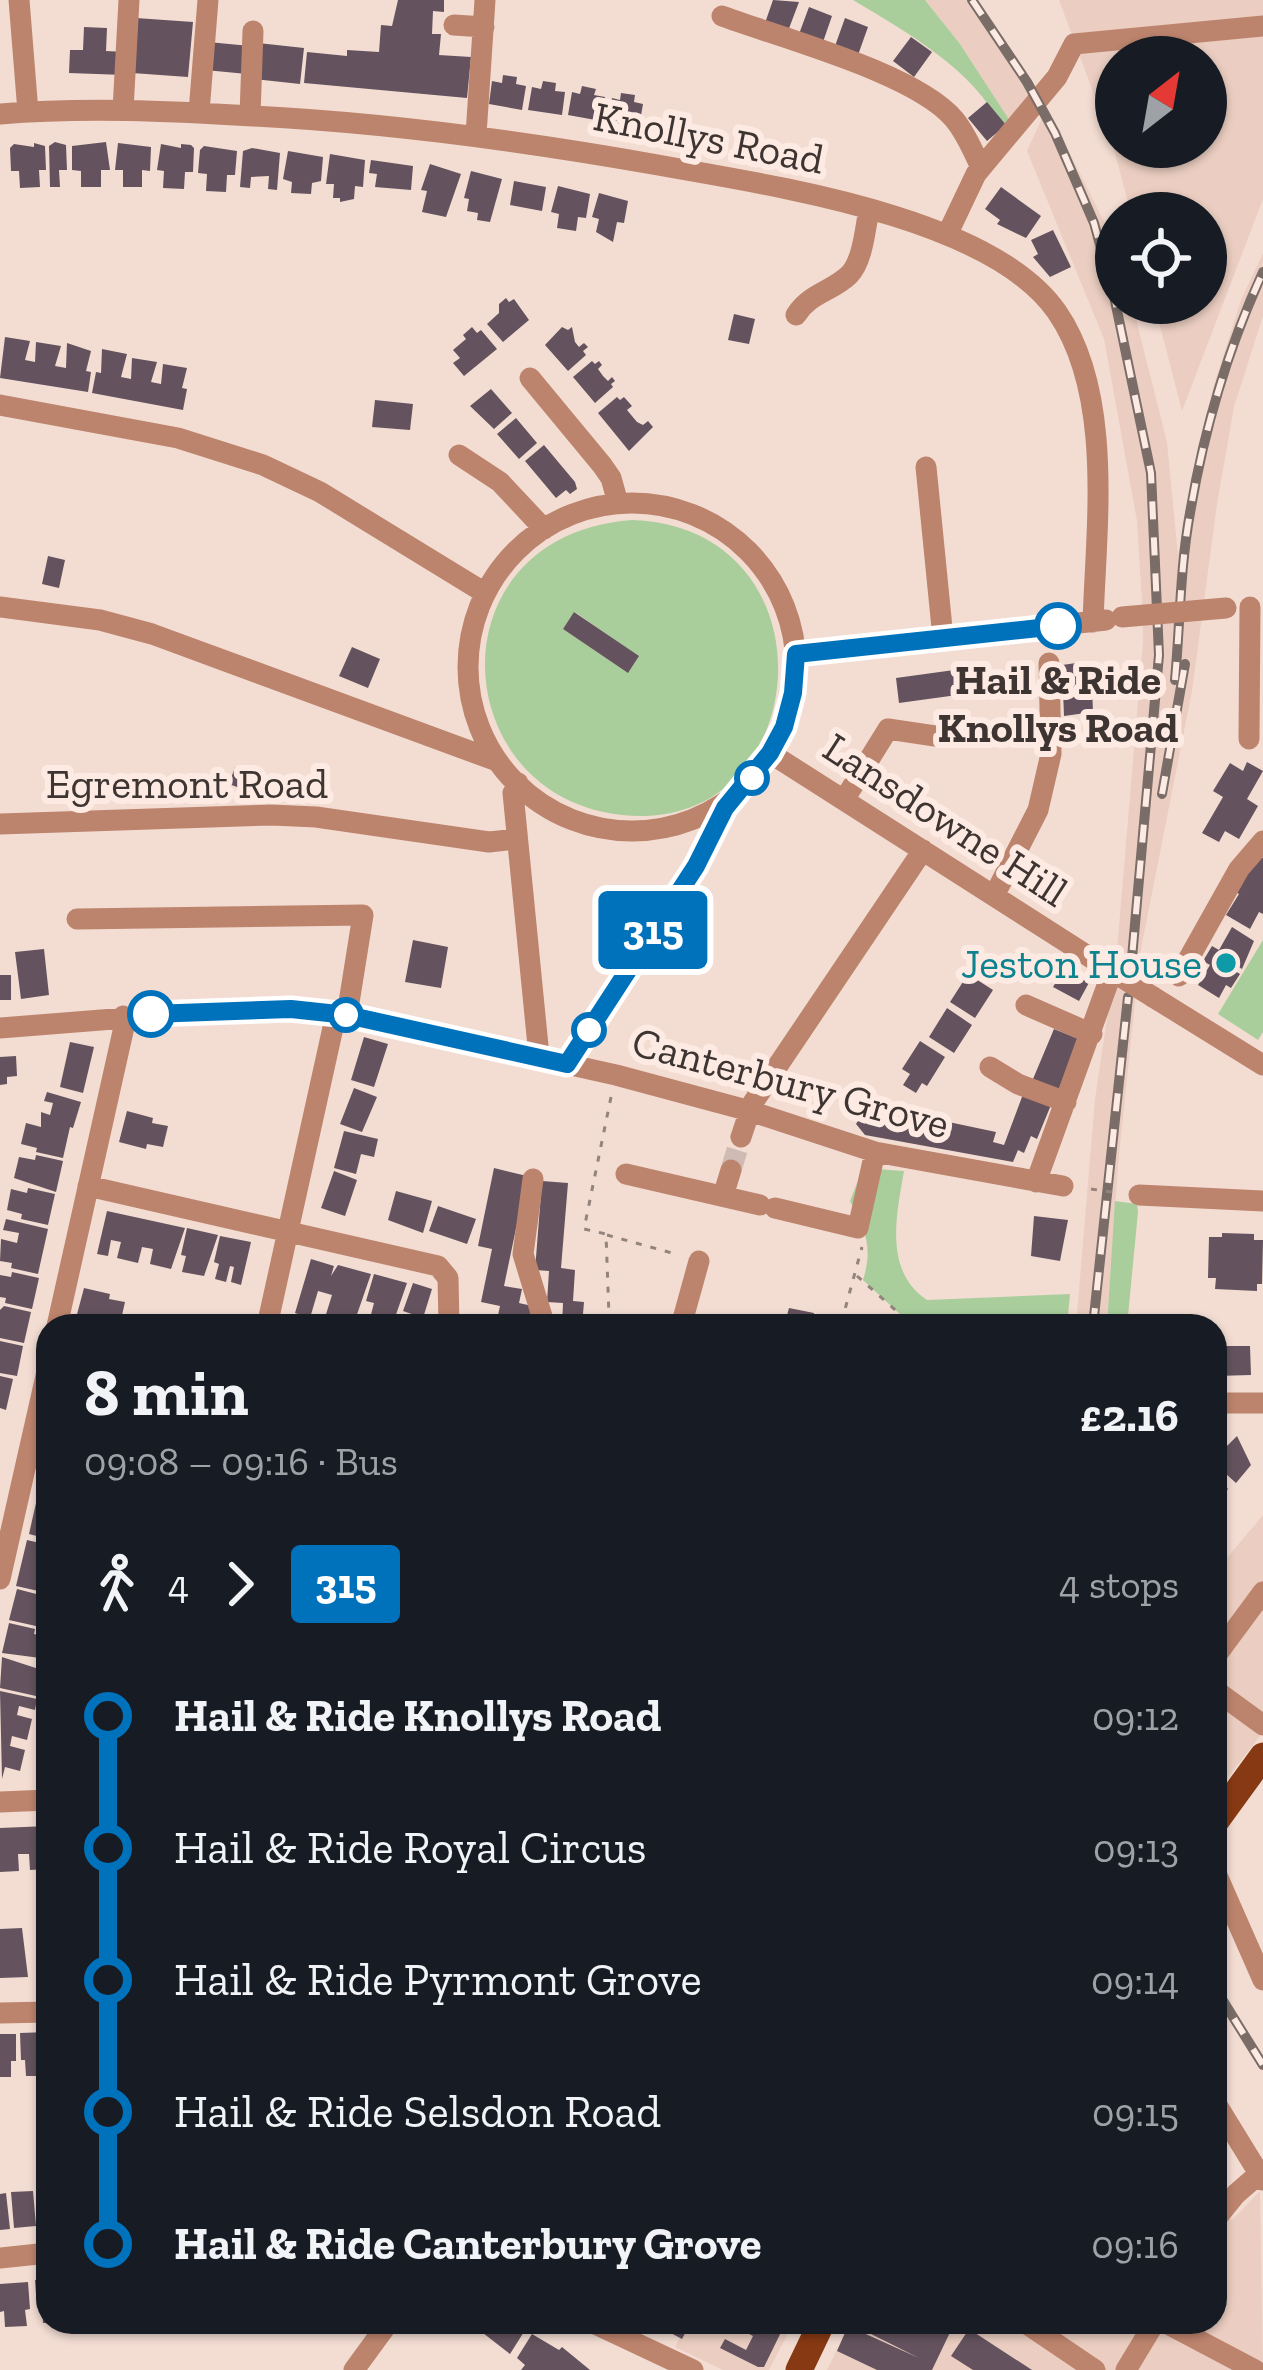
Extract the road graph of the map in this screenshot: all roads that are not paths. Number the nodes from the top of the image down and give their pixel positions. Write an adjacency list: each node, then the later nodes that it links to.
1 (19, 0): 11 (street)
2 (129, 0): 10 (street)
3 (208, 0): 12 (street)
4 (485, 0): 8 (street)
5 (722, 16): 16 (street)
6 (454, 25): 8 (street)
7 (1263, 26): 16 (street)
8 (484, 27): 15 (street)
9 (253, 31): 14 (street)
10 (123, 110): 11 (street, Knollys Road); 12 (street, Knollys Road)
11 (28, 112): 13 (street, Knollys Road)
12 (199, 112): 14 (street, Knollys Road)
13 (0, 114)
14 (250, 116): 15 (street, Knollys Road)
15 (476, 135): 17 (street, Knollys Road)
16 (981, 168): 18 (street)
17 (869, 211): 18 (street, Knollys Road); 19 (street)
18 (947, 235): 29 (street, Knollys Road)
19 (796, 315)
20 (530, 378): 24 (street)
21 (0, 405): 26 (street)
22 (459, 455): 25 (street)
23 (926, 467): 30 (street)
24 (618, 503): 25 (street); 31 (street)
25 (544, 530): 26 (street)
26 (485, 593): 33 (street)
27 (0, 607): 35 (street)
28 (1256, 607): 29 (street, bridge); 36 (street)
29 (1093, 622): 30 (street)
30 (943, 638): 31 (street)
31 (796, 654): 37 (street)
32 (1049, 663): 48 (street)
33 (478, 726): 35 (street); 38 (street)
34 (935, 736): 40 (street)
35 (435, 739): 38 (street)
36 (1249, 739)
37 (770, 753): 40 (street, Lansdowne Hill); 41 (street)
38 (496, 760): 39 (street)
39 (518, 783): 43 (street); 44 (street)
40 (844, 800): 46 (street, Lansdowne Hill)
41 (725, 808): 43 (street); 47 (street)
42 (0, 824): 44 (street, Egremont Road)
43 (688, 824): 47 (street)
44 (517, 839): 57 (street)
45 (1263, 841): 51 (street)
46 (922, 850): 48 (street, Lansdowne Hill); 62 (street)
47 (696, 866): 58 (street)
48 (994, 896): 50 (street, Lansdowne Hill)
49 (77, 919): 53 (street)
50 (1107, 974): 56 (street); 59 (street, Lansdowne Hill, bridge)
51 (1179, 976)
52 (1026, 1004): 56 (street)
53 (341, 1014): 54 (street, Canterbury Grove); 57 (street, Canterbury Grove); 74 (street)
54 (123, 1016): 55 (street, Canterbury Grove); 69 (street)
55 (0, 1028)
56 (1092, 1034): 61 (street)
57 (538, 1056): 58 (street, Canterbury Grove)
58 (567, 1064): 62 (street, Canterbury Grove)
59 (1263, 1065)
60 (990, 1067): 61 (street)
61 (1066, 1102): 68 (street)
62 (750, 1111): 63 (street); 64 (street, Canterbury Grove)
63 (741, 1137)
64 (875, 1152): 68 (street, Canterbury Grove); 72 (street)
65 (731, 1170): 72 (street)
66 (626, 1174): 72 (street)
67 (533, 1179): 79 (street)
68 (1036, 1182): 70 (street, Canterbury Grove)
69 (88, 1186): 74 (street); 76 (street)
70 (1063, 1186)
71 (1128, 1194): 73 (street)
72 (723, 1196)
73 (1263, 1202)
74 (288, 1231): 77 (street); 78 (street)
75 (699, 1261): 80 (street)
76 (60, 1314)
77 (270, 1314)
78 (449, 1314)
79 (541, 1314)
80 (684, 1314)
81 (1263, 1403): 82 (street)
82 (1227, 1404)
83 (36, 1420): 84 (street)
84 (0, 1579)
85 (1263, 1592): 86 (street)
86 (1227, 1641)
87 (1227, 1699): 88 (street)
88 (1263, 1725)
89 (1263, 1756): 92 (main road)
90 (36, 1800): 91 (street)
91 (0, 1802)
92 (1227, 1806)
93 (1227, 1898): 94 (street)
94 (1263, 1980)
95 (36, 2012): 96 (street)
96 (0, 2013)
97 (1227, 2122): 98 (street)
98 (1261, 2177): 99 (street)
99 (1227, 2208)
100 (36, 2255): 101 (street)
101 (0, 2258)
102 (380, 2334): 108 (street)
103 (616, 2334): 109 (street)
104 (816, 2334): 110 (main road)
105 (1042, 2334): 111 (street)
106 (1152, 2334): 112 (street)
107 (1184, 2334): 113 (street)
108 (354, 2370)
109 (693, 2370)
110 (799, 2370)
111 (1095, 2370)
112 (1126, 2370)
113 (1255, 2370)

